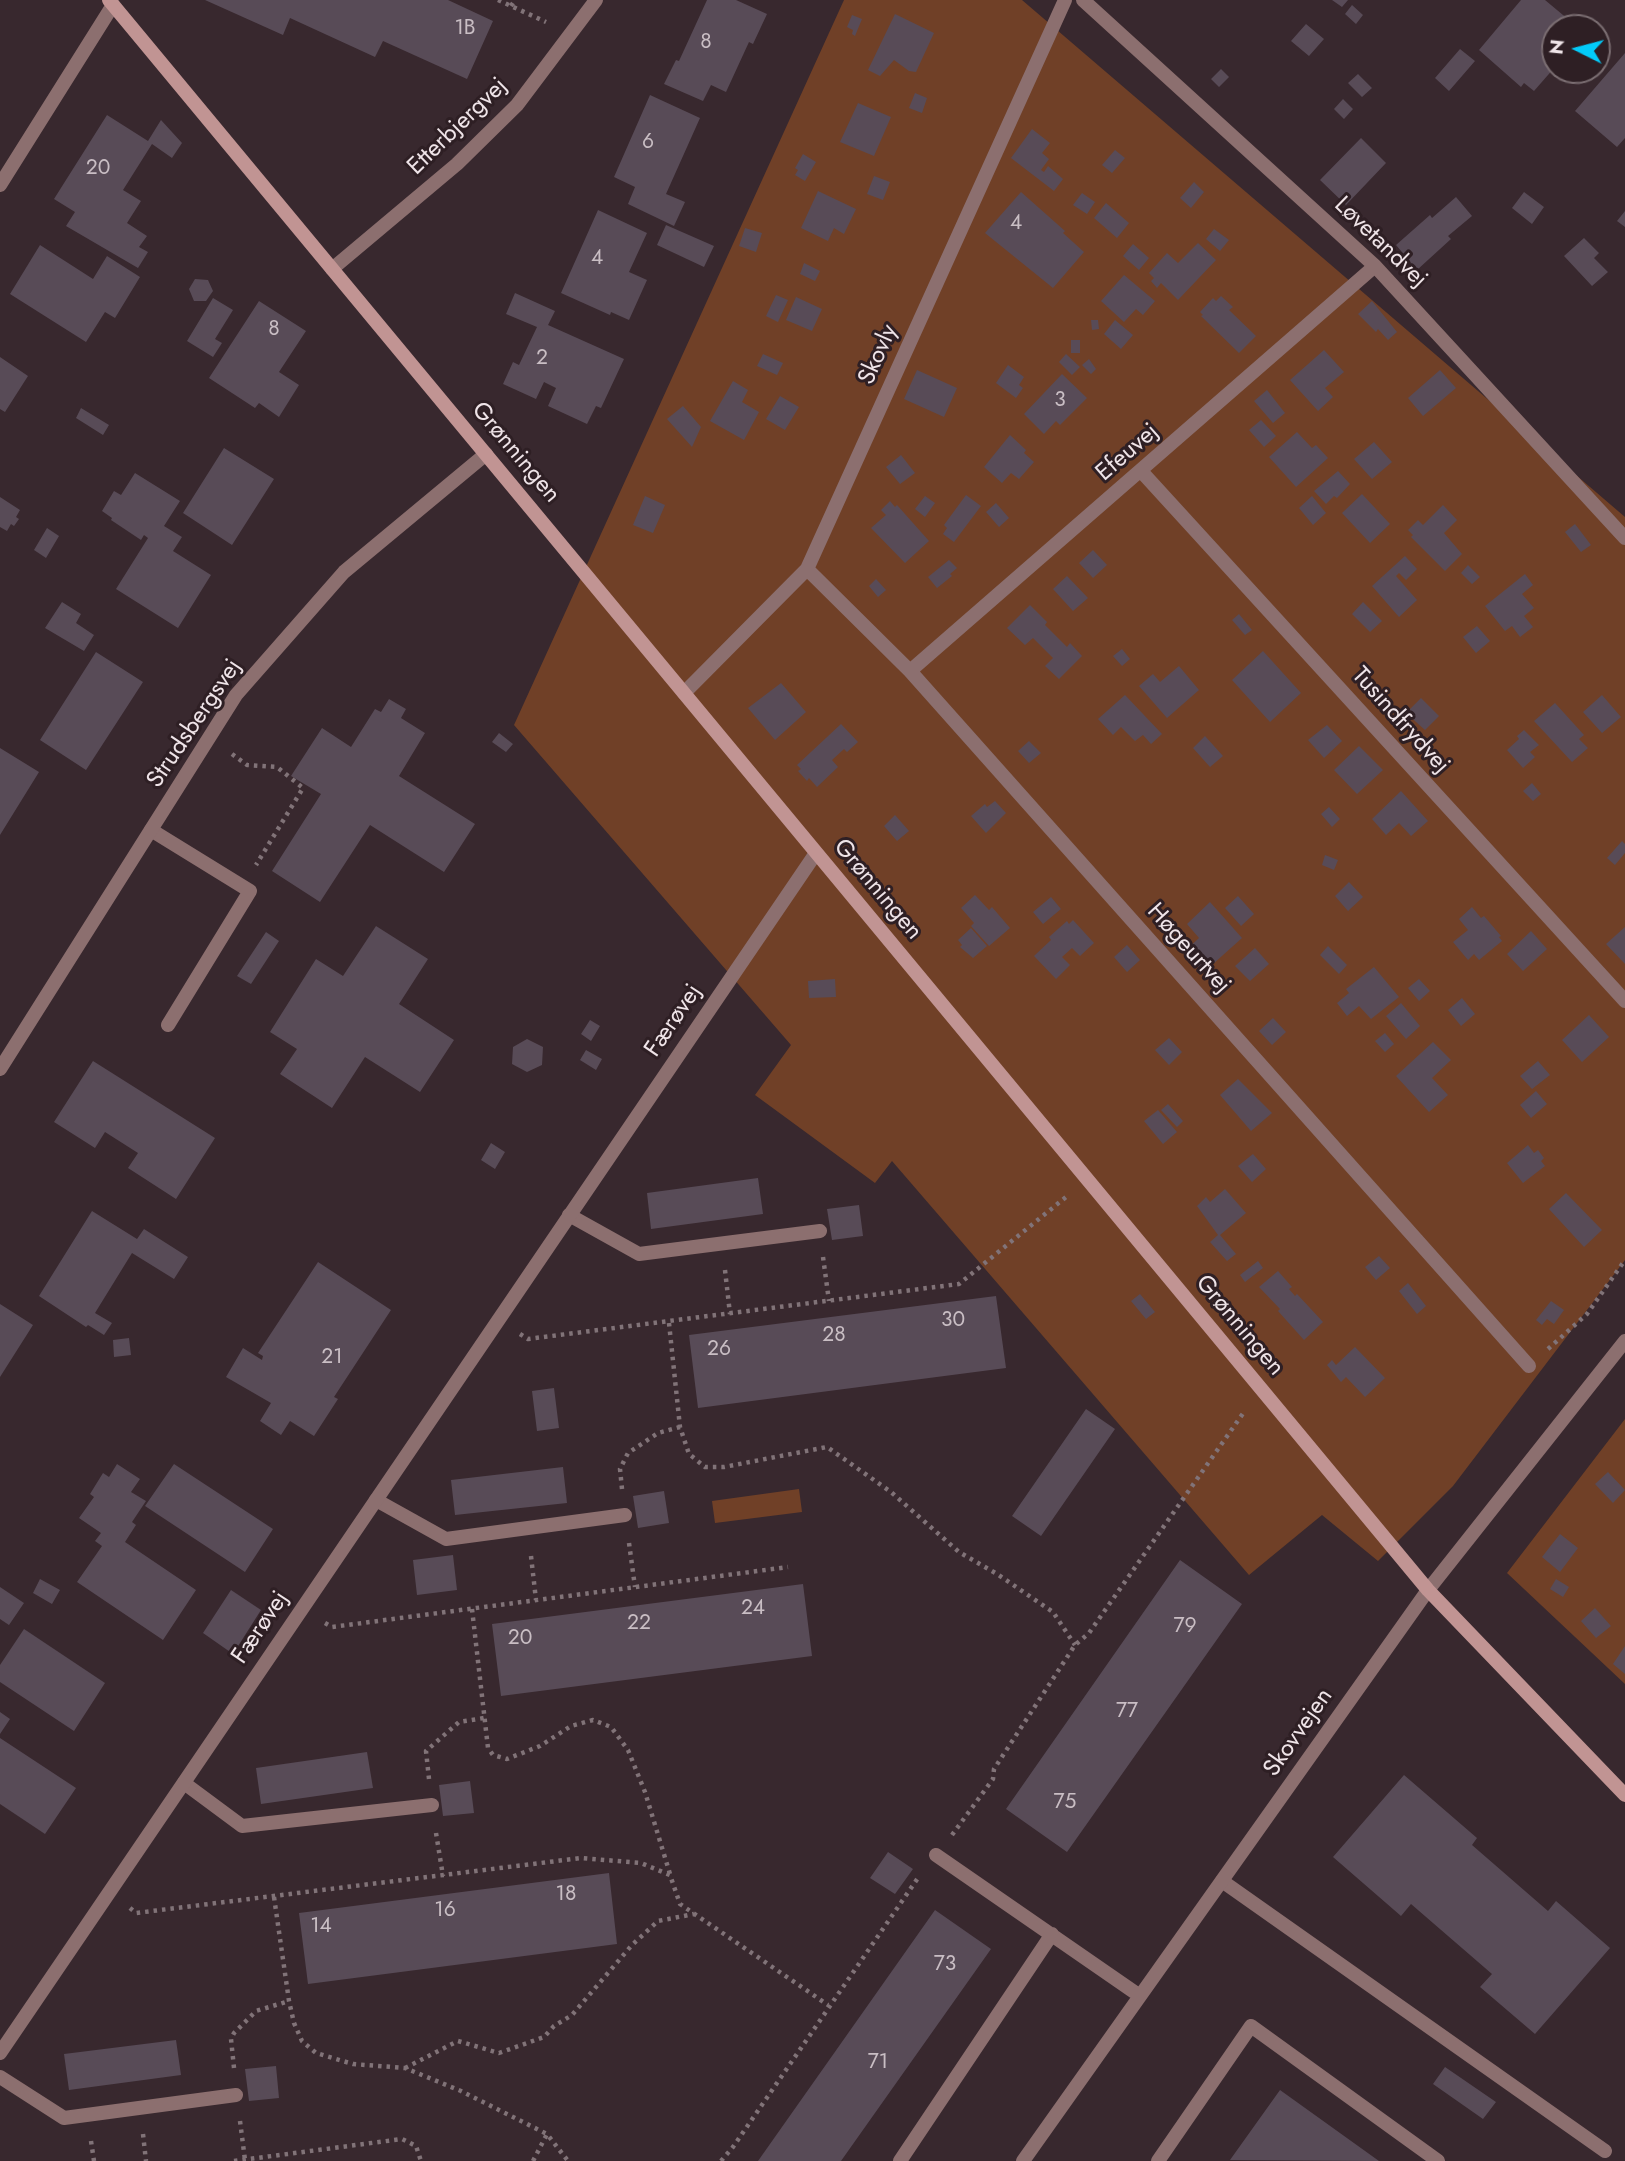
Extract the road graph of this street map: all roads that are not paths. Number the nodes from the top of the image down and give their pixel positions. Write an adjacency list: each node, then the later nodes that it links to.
1 (596, 0): 7 (street, Etterbjergvej)
2 (1065, 0): 11 (street, Skovly)
3 (1083, 0): 6 (street, Løvetandvej)
4 (111, 3): 5 (street); 7 (main road, Grønningen)
5 (0, 185)
6 (1375, 266): 9 (street, Efeuvej); 10 (street, Løvetandvej)
7 (332, 268): 8 (main road, Grønningen)
8 (486, 454): 13 (main road, Grønningen); 14 (street, Strudsbergsvej)
9 (1142, 471): 12 (street, Efeuvej); 16 (street, Tusindfrydvej)
10 (1625, 538)
11 (807, 569): 12 (street, Høgeurtvej); 13 (street, Skovly)
12 (909, 671): 22 (street, Høgeurtvej)
13 (684, 693): 15 (main road, Grønningen)
14 (151, 830): 17 (street); 18 (street, Strudsbergsvej)
15 (816, 853): 19 (street, Færøvej); 25 (main road, Grønningen)
16 (1625, 1001)
17 (168, 1025)
18 (0, 1069)
19 (569, 1215): 20 (street); 23 (street, Færøvej)
20 (820, 1231)
21 (1625, 1341): 25 (street, Skovvejen)
22 (1529, 1366)
23 (376, 1500): 24 (street); 26 (street, Færøvej)
24 (625, 1516)
25 (1428, 1590): 27 (main road, Grønningen); 30 (street, Skovvejen)
26 (184, 1783): 28 (street); 33 (street, Færøvej)
27 (1625, 1795)
28 (432, 1805)
29 (936, 1855): 31 (street)
30 (1222, 1881): 32 (street, Skovvejen); 36 (street)
31 (1052, 1934): 32 (street); 37 (street)
32 (1140, 1996): 38 (street, Skovvejen)
33 (0, 2053)
34 (0, 2077): 35 (street)
35 (236, 2095)
36 (1605, 2151)
37 (900, 2161)
38 (1023, 2161)
39 (1158, 2161): 40 (street)
40 (1438, 2161)

